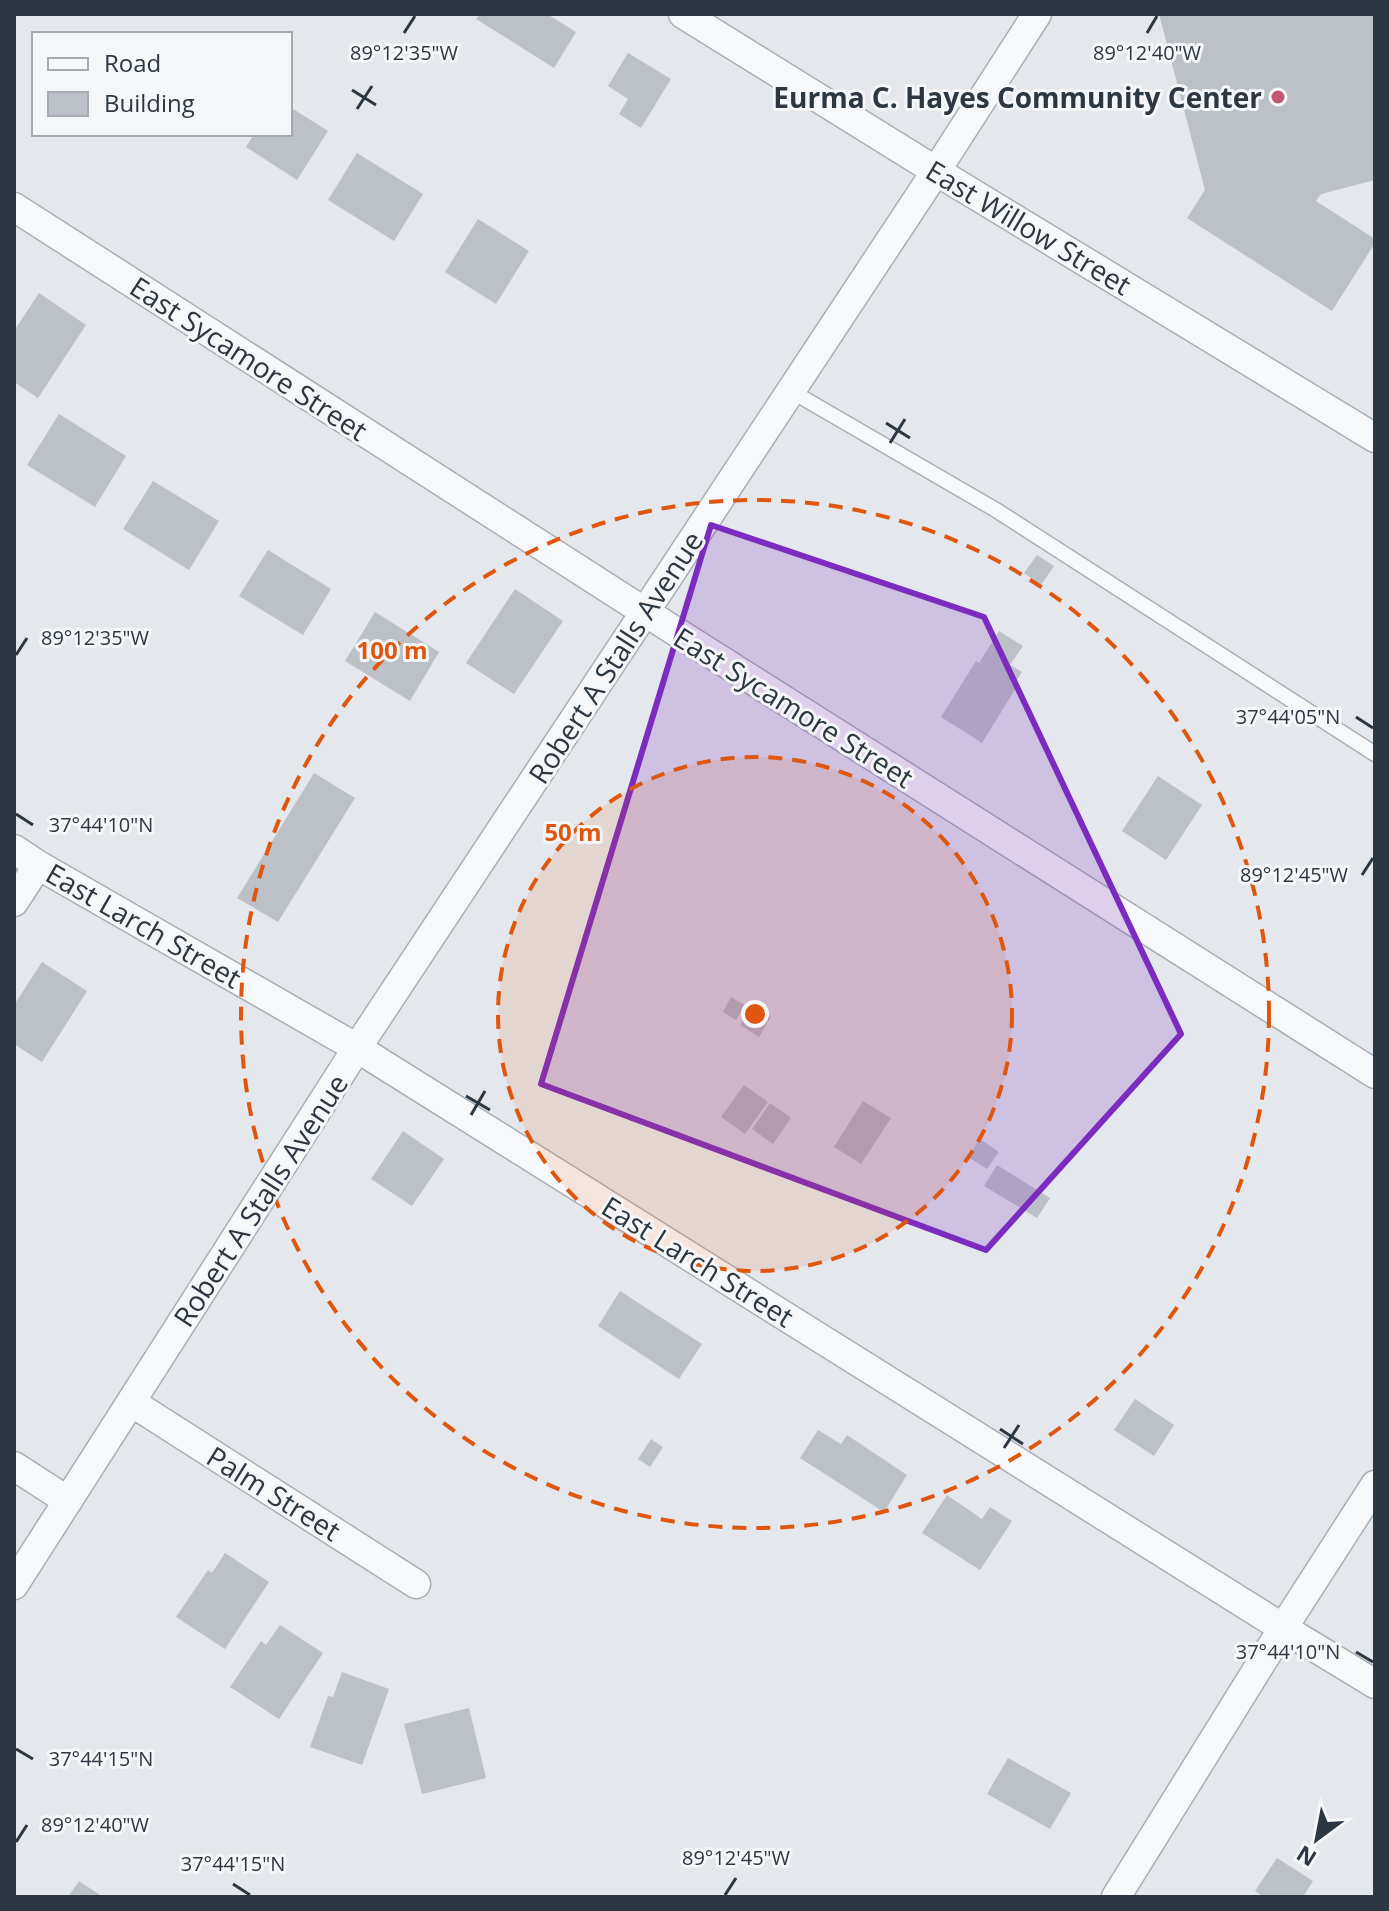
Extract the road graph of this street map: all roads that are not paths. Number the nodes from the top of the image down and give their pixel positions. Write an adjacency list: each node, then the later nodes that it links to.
1 (683, 14): 3 (street, East Willow Street)
2 (1037, 14): 3 (street, Robert A Stalls Avenue)
3 (936, 171): 5 (street, Robert A Stalls Avenue); 6 (street, East Willow Street)
4 (14, 207): 7 (street, East Sycamore Street)
5 (791, 391): 7 (street, Robert A Stalls Avenue); 8 (lane)
6 (1375, 438)
7 (645, 612): 12 (street, Robert A Stalls Avenue); 13 (street, East Sycamore Street)
8 (1375, 754)
9 (14, 849): 10 (street, East Larch Street)
10 (38, 865): 11 (street); 12 (street, East Larch Street)
11 (14, 902)
12 (357, 1048): 14 (street, Robert A Stalls Avenue); 20 (street, East Larch Street)
13 (1375, 1074)
14 (131, 1402): 17 (street, Robert A Stalls Avenue); 18 (street, Palm Street)
15 (14, 1466): 17 (street)
16 (1375, 1485): 20 (street)
17 (68, 1501): 19 (street, Robert A Stalls Avenue)
18 (416, 1584)
19 (14, 1585)
20 (1283, 1628): 21 (street, East Larch Street); 22 (street)
21 (1375, 1684)
22 (1116, 1897)

